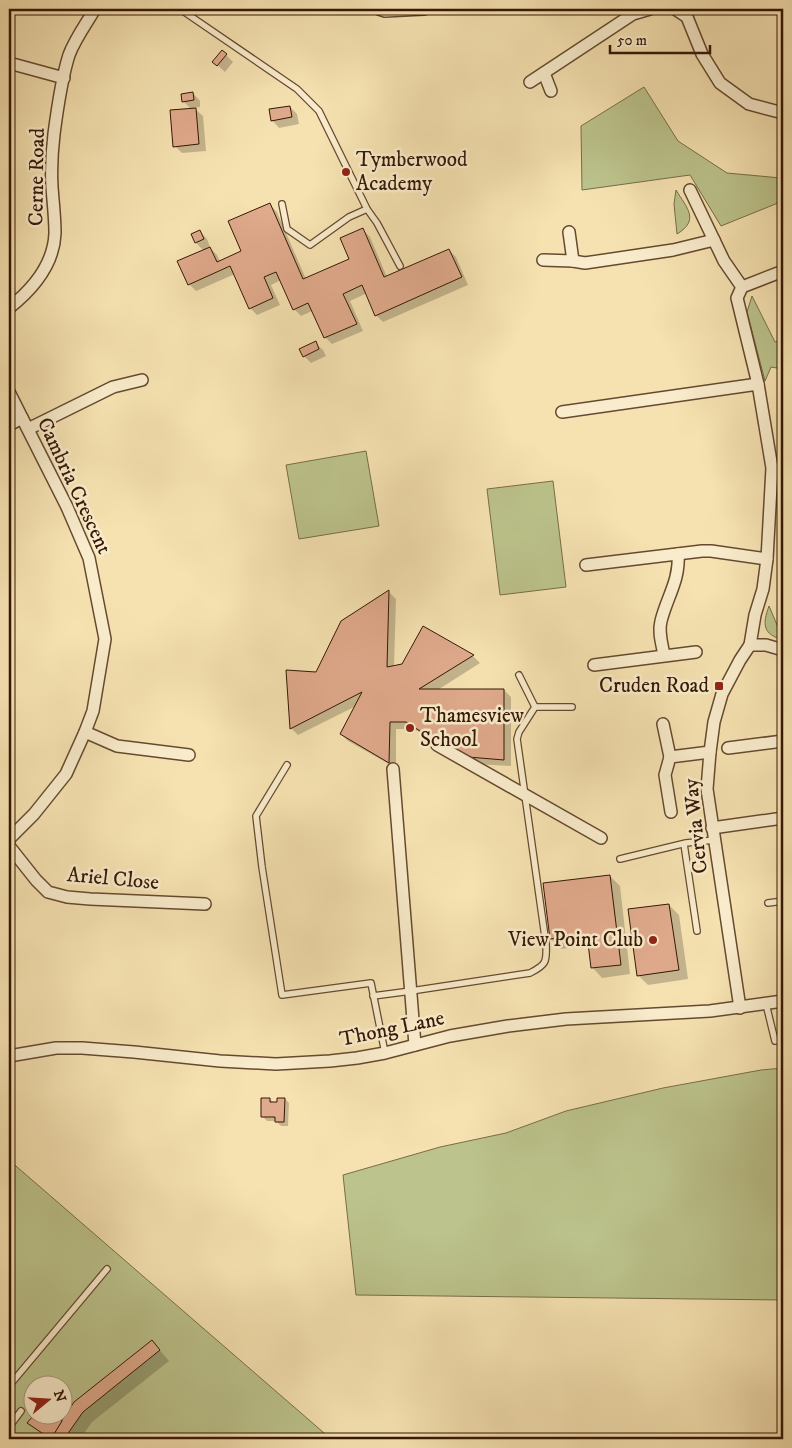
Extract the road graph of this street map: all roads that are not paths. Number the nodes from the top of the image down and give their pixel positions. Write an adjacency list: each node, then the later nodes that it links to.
1 (95, 9): 9 (street, Cerne Road)
2 (180, 9): 15 (lane)
3 (379, 9): 4 (street)
4 (424, 9)
5 (650, 9): 8 (street)
6 (674, 9): 12 (street)
7 (9, 63): 9 (street)
8 (544, 73): 10 (street); 11 (street)
9 (64, 78): 23 (street, Cerne Road)
10 (530, 82)
11 (551, 91)
12 (783, 113)
13 (690, 190): 17 (street)
14 (282, 204): 15 (lane)
15 (367, 209): 20 (lane)
16 (570, 232): 19 (street)
17 (714, 240): 19 (street); 22 (street)
18 (543, 260): 19 (street)
19 (573, 261)
20 (400, 266)
21 (783, 271): 22 (street)
22 (742, 287): 25 (street, Cervia Way)
23 (9, 308)
24 (142, 380): 30 (street)
25 (758, 384): 27 (street); 32 (street, Cervia Way)
26 (9, 392): 28 (street, Cambria Crescent)
27 (562, 412)
28 (22, 418): 29 (street); 30 (street, Cambria Crescent)
29 (9, 425)
30 (28, 430): 43 (street, Cambria Crescent)
31 (678, 554): 32 (street); 33 (street); 37 (street)
32 (767, 559): 34 (street, Cervia Way)
33 (586, 566)
34 (750, 646): 35 (street); 47 (street, Cervia Way)
35 (783, 650)
36 (696, 652): 37 (street)
37 (664, 656): 38 (street)
38 (594, 665)
39 (519, 675): 40 (lane)
40 (535, 707): 41 (lane); 52 (lane)
41 (572, 707)
42 (663, 724): 49 (street)
43 (85, 732): 48 (street); 57 (street, Cambria Crescent)
44 (783, 741): 46 (street)
45 (437, 746): 52 (street)
46 (728, 748)
47 (710, 752): 49 (street); 55 (street, Cervia Way)
48 (189, 755)
49 (670, 757): 53 (street)
50 (287, 764): 67 (lane)
51 (393, 769): 66 (street)
52 (525, 794): 56 (street); 66 (lane)
53 (670, 812)
54 (783, 818): 55 (street)
55 (712, 828): 58 (street, Cervia Way)
56 (600, 838)
57 (9, 839)
58 (714, 840): 59 (lane); 70 (street, Cervia Way)
59 (684, 844): 61 (lane); 65 (lane)
60 (9, 846): 64 (street, Ariel Close)
61 (620, 859)
62 (783, 901): 63 (lane)
63 (768, 903)
64 (205, 904)
65 (697, 931)
66 (411, 992): 67 (lane); 72 (street)
67 (373, 996): 73 (lane)
68 (783, 1001): 69 (street, Thong Lane)
69 (766, 1004): 70 (street, Thong Lane); 71 (lane)
70 (740, 1008): 72 (street, Thong Lane)
71 (783, 1040)
72 (415, 1046): 73 (street, Thong Lane)
73 (385, 1053): 74 (street, Thong Lane)
74 (9, 1056)
75 (107, 1269): 76 (lane)
76 (9, 1386)
77 (21, 1411): 78 (lane)
78 (9, 1427)
79 (9, 1435): 80 (lane)
80 (9, 1439)

